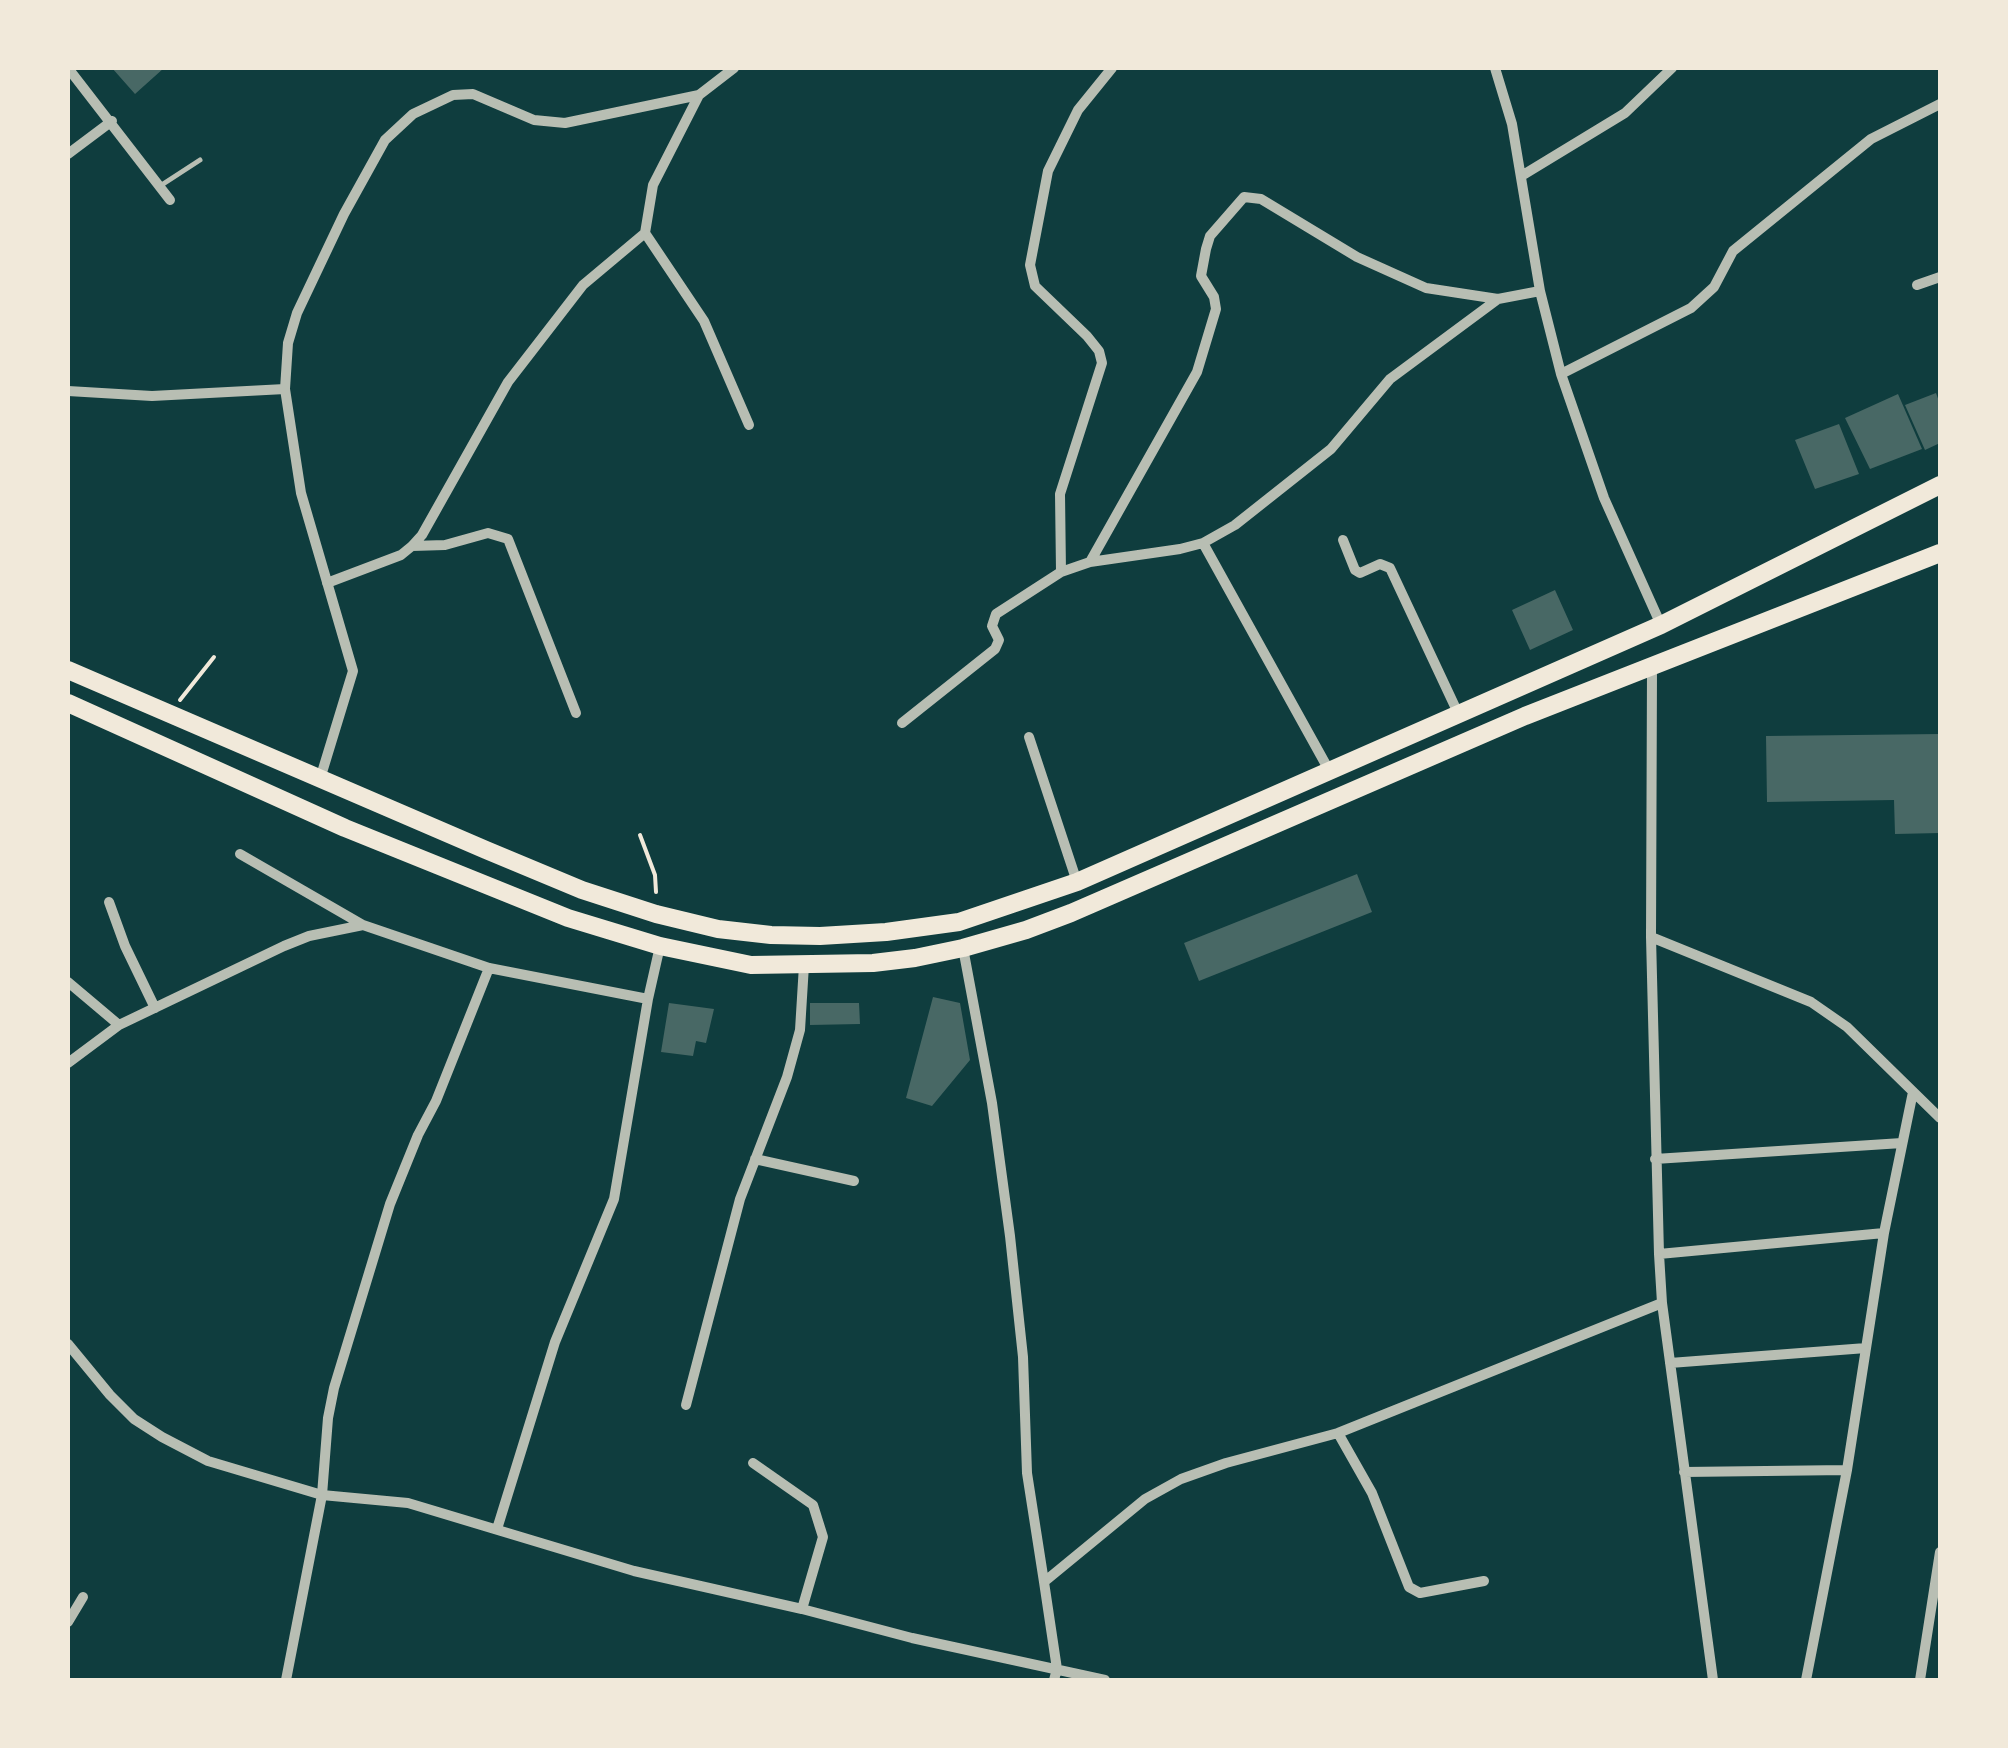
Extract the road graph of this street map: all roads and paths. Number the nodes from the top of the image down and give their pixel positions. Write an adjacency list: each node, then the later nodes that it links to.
1 (68, 68): 8 (street)
2 (734, 68): 6 (street)
3 (1112, 68): 29 (street)
4 (1495, 68): 11 (street)
5 (1672, 68): 11 (street)
6 (699, 95): 14 (street); 20 (street)
7 (1940, 104): 19 (street)
8 (112, 121): 9 (street); 12 (street)
9 (68, 154)
10 (200, 160): 12 (lane)
11 (1523, 174): 17 (street)
12 (160, 186): 13 (street)
13 (170, 200)
14 (645, 233): 22 (street); 26 (street)
15 (1940, 277): 16 (street)
16 (1918, 285)
17 (1540, 291): 18 (street); 19 (street)
18 (1498, 299): 25 (street); 28 (street)
19 (1561, 374): 31 (street)
20 (285, 389): 21 (street); 30 (street)
21 (68, 390)
22 (749, 425)
23 (1940, 485): 31 (highway)
24 (1343, 540): 37 (street)
25 (1203, 543): 28 (street); 41 (street)
26 (412, 546): 30 (street); 36 (street)
27 (1940, 552): 33 (highway)
28 (1090, 562): 29 (street)
29 (1061, 572): 39 (street)
30 (326, 583): 42 (street)
31 (1662, 624): 37 (highway)
32 (214, 656): 38 (path)
33 (1652, 668): 49 (street); 51 (highway)
34 (68, 670): 38 (highway)
35 (68, 703): 50 (highway)
36 (576, 713)
37 (1458, 713): 41 (highway)
38 (168, 714): 42 (highway)
39 (902, 722)
40 (1029, 737): 45 (street)
41 (1330, 772): 45 (highway)
42 (320, 779): 47 (highway)
43 (640, 835): 47 (path)
44 (240, 854): 48 (street)
45 (1077, 882): 47 (highway)
46 (109, 902): 56 (street)
47 (656, 914)
48 (363, 925): 53 (street); 56 (street)
49 (1651, 937): 59 (street); 63 (street)
50 (660, 946): 52 (highway); 55 (street)
51 (963, 948): 52 (highway); 80 (street)
52 (804, 965): 62 (street)
53 (489, 968): 55 (street); 76 (street)
54 (68, 982): 57 (street)
55 (648, 999): 77 (street)
56 (154, 1008): 57 (street)
57 (119, 1025): 58 (street)
58 (68, 1064)
59 (1913, 1092): 60 (street); 61 (street)
60 (1940, 1118)
61 (1902, 1143): 63 (street); 65 (street)
62 (756, 1159): 64 (street); 71 (street)
63 (1655, 1159): 66 (street)
64 (854, 1181)
65 (1884, 1234): 66 (street); 69 (street)
66 (1660, 1254): 67 (street)
67 (1662, 1303): 70 (street); 72 (street)
68 (68, 1344): 76 (street)
69 (1866, 1348): 70 (street); 74 (street)
70 (1670, 1364): 75 (street)
71 (686, 1405)
72 (1338, 1432): 79 (street); 80 (street)
73 (753, 1463): 82 (street)
74 (1846, 1470): 75 (street); 88 (street)
75 (1684, 1472): 87 (street)
76 (322, 1495): 77 (street); 85 (street)
77 (498, 1530): 82 (street)
78 (1940, 1552): 89 (street)
79 (1484, 1580)
80 (1044, 1582): 84 (street)
81 (84, 1597): 83 (street)
82 (802, 1609): 84 (street)
83 (68, 1622)
84 (1056, 1675): 86 (street)
85 (286, 1680)
86 (1105, 1680)
87 (1713, 1680)
88 (1806, 1680)
89 (1920, 1680)

